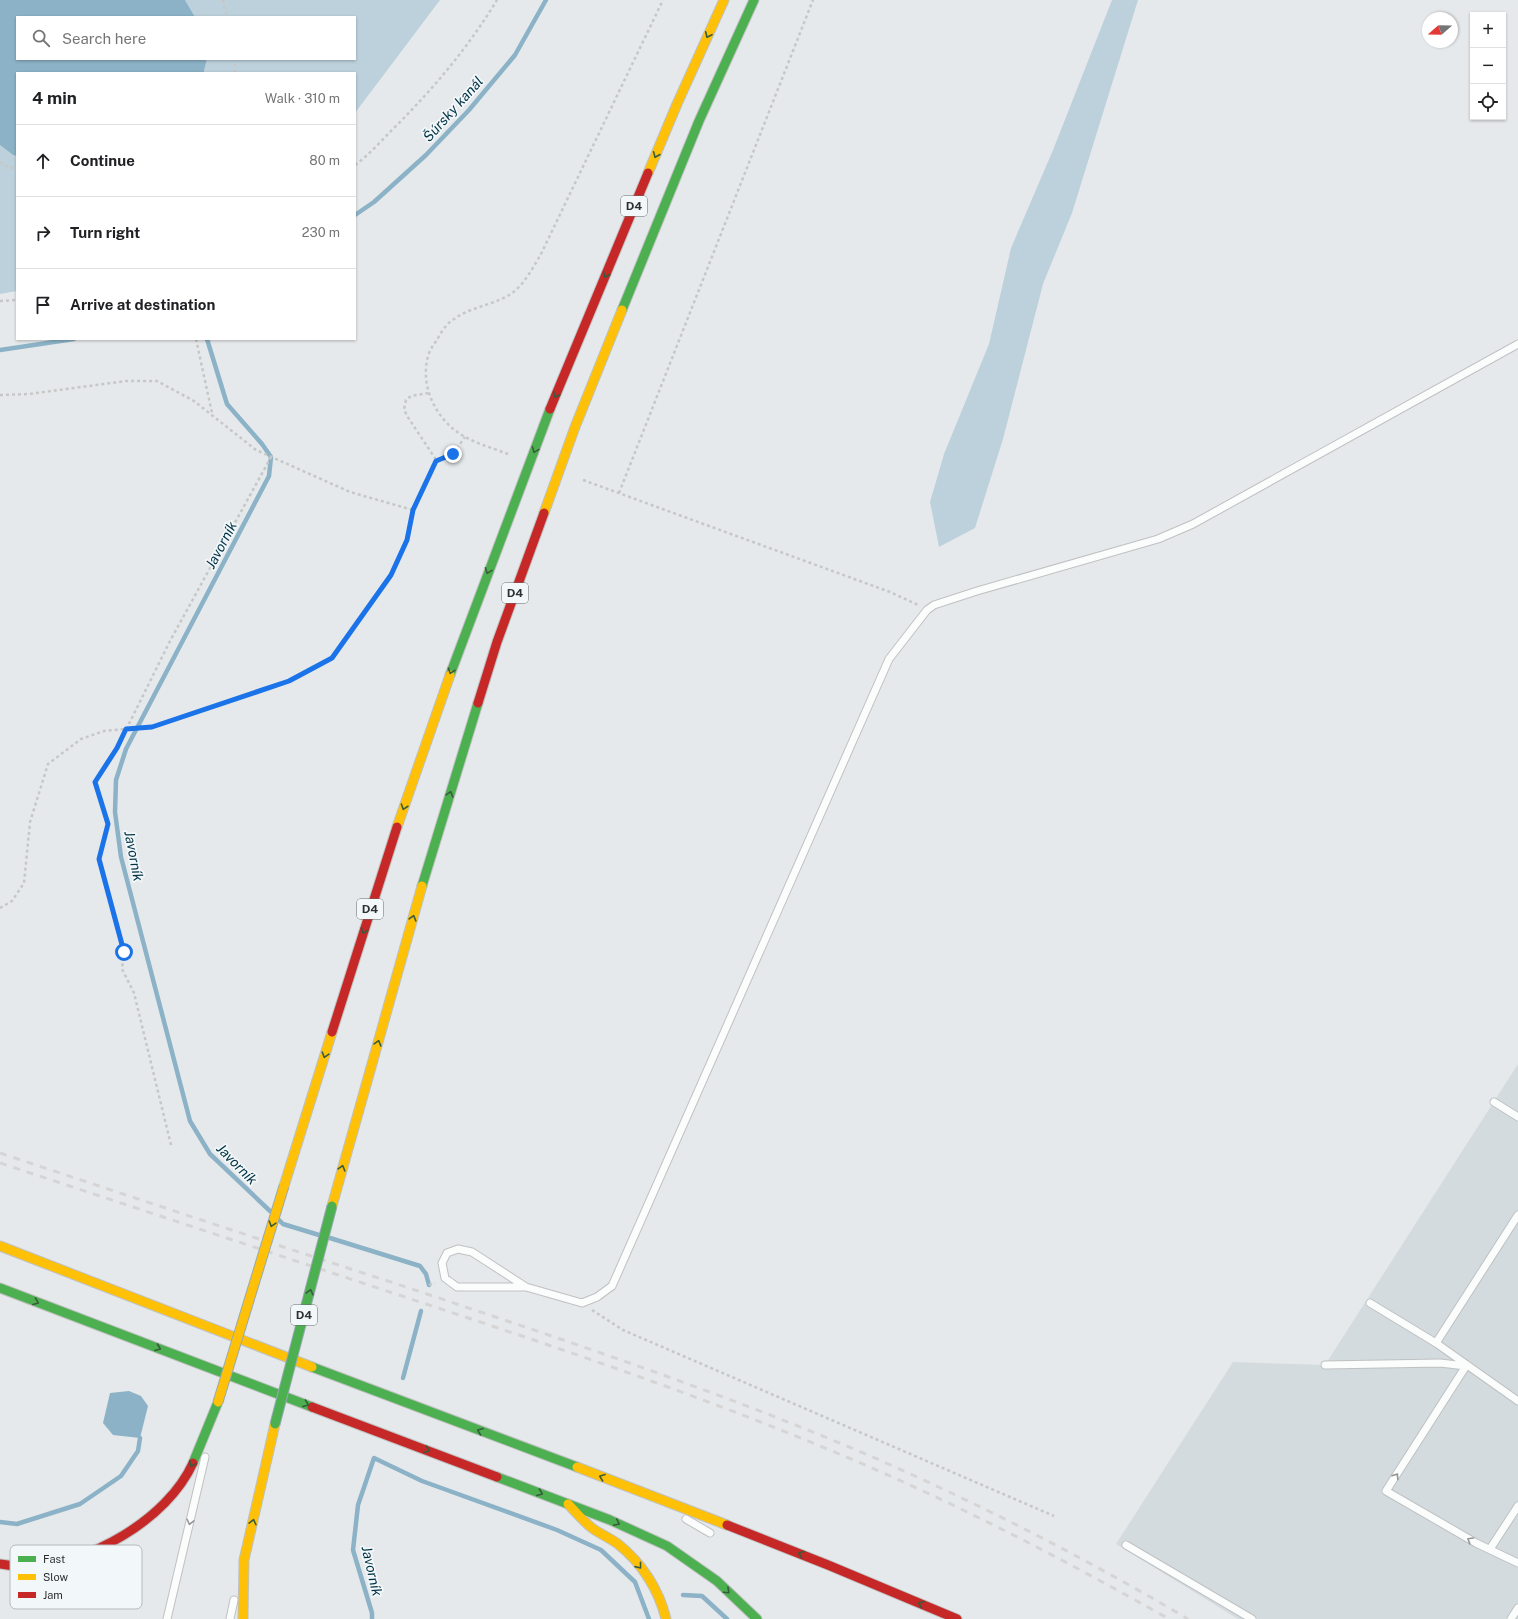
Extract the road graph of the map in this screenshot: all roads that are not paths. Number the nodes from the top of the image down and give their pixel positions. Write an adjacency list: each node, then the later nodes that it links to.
1 (724, 0): 15 (main road, D4, one-way to 15, bridge)
2 (754, 0): 25 (main road, D4, one-way to 2, bridge)
3 (1518, 344): 8 (lane)
4 (1494, 1102): 5 (lane)
5 (1518, 1117)
6 (1518, 1215): 11 (lane)
7 (0, 1246): 16 (main road, one-way to 7)
8 (526, 1287): 8 (lane)
9 (0, 1288): 17 (main road, one-way to 17)
10 (1370, 1303): 11 (lane)
11 (1436, 1343): 13 (lane)
12 (1325, 1365): 13 (lane)
13 (1466, 1366): 14 (lane); 24 (lane, one-way to 13)
14 (1518, 1401)
15 (218, 1402): 23 (main road, one-way to 23); 30 (lane, D4, one-way to 30)
16 (627, 1486): 19 (lane); 35 (main road, one-way to 16)
17 (568, 1504): 33 (main road, one-way to 33); 34 (main road, one-way to 34)
18 (1518, 1506): 24 (lane)
19 (676, 1513)
20 (682, 1517): 21 (lane)
21 (710, 1533)
22 (1126, 1544): 36 (lane)
23 (107, 1545)
24 (1490, 1549): 26 (lane)
25 (244, 1560): 31 (lane, D4); 32 (main road)
26 (1518, 1562)
27 (0, 1564): 28 (main road, one-way to 27)
28 (10, 1565)
29 (1518, 1608): 37 (lane)
30 (167, 1619)
31 (230, 1619)
32 (243, 1619)
33 (666, 1619)
34 (757, 1619)
35 (957, 1619)
36 (1252, 1619)
37 (1511, 1619)

